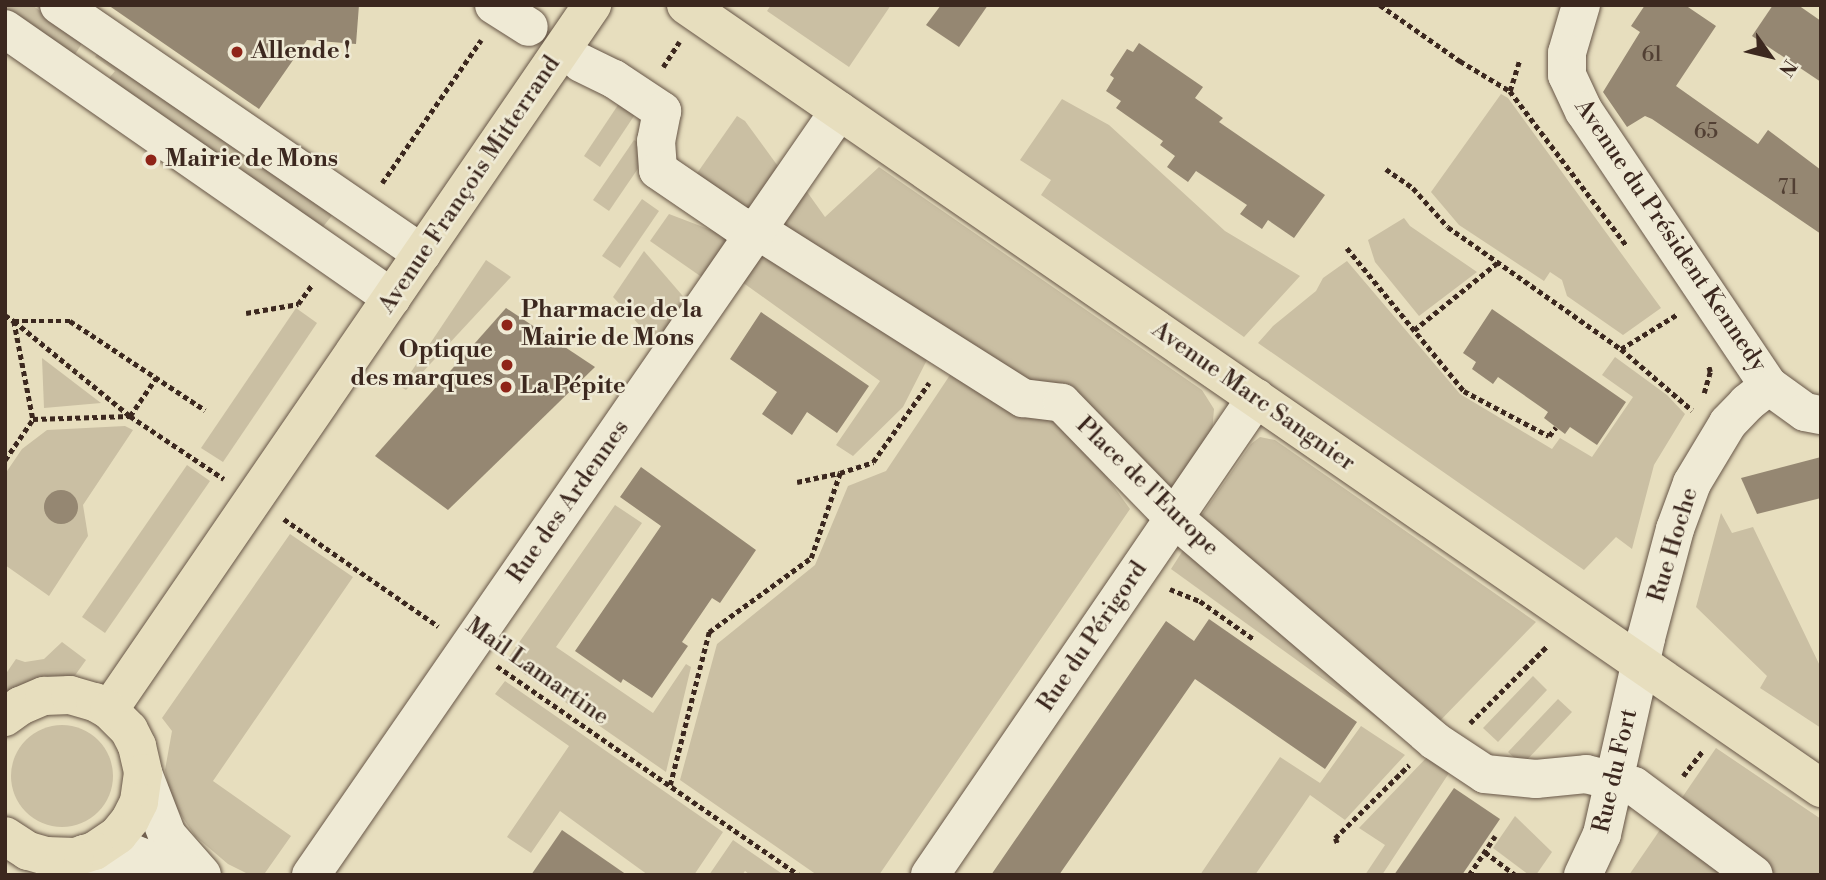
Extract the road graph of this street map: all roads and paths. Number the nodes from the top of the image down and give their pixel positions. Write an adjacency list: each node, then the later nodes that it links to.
1 (59, 5): 13 (street)
2 (593, 5): 17 (main road, Avenue François Mitterrand)
3 (686, 5): 11 (main road, Avenue Marc Sangnier)
4 (1380, 5): 10 (path)
5 (1581, 5): 23 (street, Avenue du Président Kennedy)
6 (508, 14): 13 (path)
7 (5, 29): 18 (street)
8 (1519, 61): 10 (path)
9 (581, 63): 14 (street, Place de l'Europe)
10 (1510, 90): 15 (path)
11 (839, 111): 14 (street, Rue des Ardennes); 32 (main road, Avenue Marc Sangnier)
12 (1386, 169): 19 (path)
13 (362, 213): 17 (street)
14 (757, 230): 29 (street, Place de l'Europe); 43 (street, Rue des Ardennes)
15 (1627, 247)
16 (1347, 248): 26 (path)
17 (422, 254): 20 (main road, Avenue François Mitterrand)
18 (332, 255): 20 (street); 22 (path)
19 (1497, 263): 26 (path); 27 (path)
20 (392, 298): 41 (main road, Avenue François Mitterrand)
21 (1669, 303): 23 (path)
22 (246, 313)
23 (1691, 313): 27 (path); 31 (street, Avenue du Président Kennedy)
24 (5, 315): 25 (path, Mail Lamartine)
25 (14, 321): 30 (path); 35 (path, Mail Lamartine); 36 (path)
26 (1414, 330): 37 (path)
27 (1621, 349): 28 (path)
28 (1705, 351)
29 (952, 353): 39 (path); 42 (street, Place de l'Europe)
30 (156, 378): 33 (path); 35 (path)
31 (1769, 386): 34 (street); 44 (street, Rue Hoche)
32 (1256, 398): 42 (street, Rue du Périgord); 44 (main road, Avenue Marc Sangnier)
33 (205, 410)
34 (1821, 415)
35 (130, 416): 36 (path); 41 (path, Mail Lamartine)
36 (33, 419): 38 (path)
37 (1556, 427)
38 (5, 460)
39 (839, 473): 40 (path); 49 (path)
40 (797, 482)
41 (255, 499): 43 (path, Mail Lamartine); 45 (main road, Avenue François Mitterrand)
42 (1174, 518): 48 (street, Place de l'Europe); 60 (street, Rue du Périgord)
43 (469, 647): 49 (path, Mail Lamartine); 55 (street, Rue des Ardennes)
44 (1641, 664): 48 (street, Rue du Fort); 50 (main road, Avenue Marc Sangnier)
45 (109, 710): 46 (main road); 47 (main road)
46 (5, 717)
47 (143, 773): 54 (main road); 58 (street)
48 (1614, 782): 63 (street, Rue du Fort); 64 (street, Place de l'Europe)
49 (670, 785): 59 (path, Mail Lamartine)
50 (1821, 788)
51 (5, 836): 54 (main road)
52 (1495, 836): 53 (path)
53 (1485, 852): 61 (path); 62 (path)
54 (70, 856): 56 (main road); 57 (street)
55 (327, 869)
56 (19, 875)
57 (191, 875)
58 (202, 875)
59 (799, 875)
60 (930, 875)
61 (1469, 875)
62 (1516, 875)
63 (1583, 875)
64 (1754, 875)

